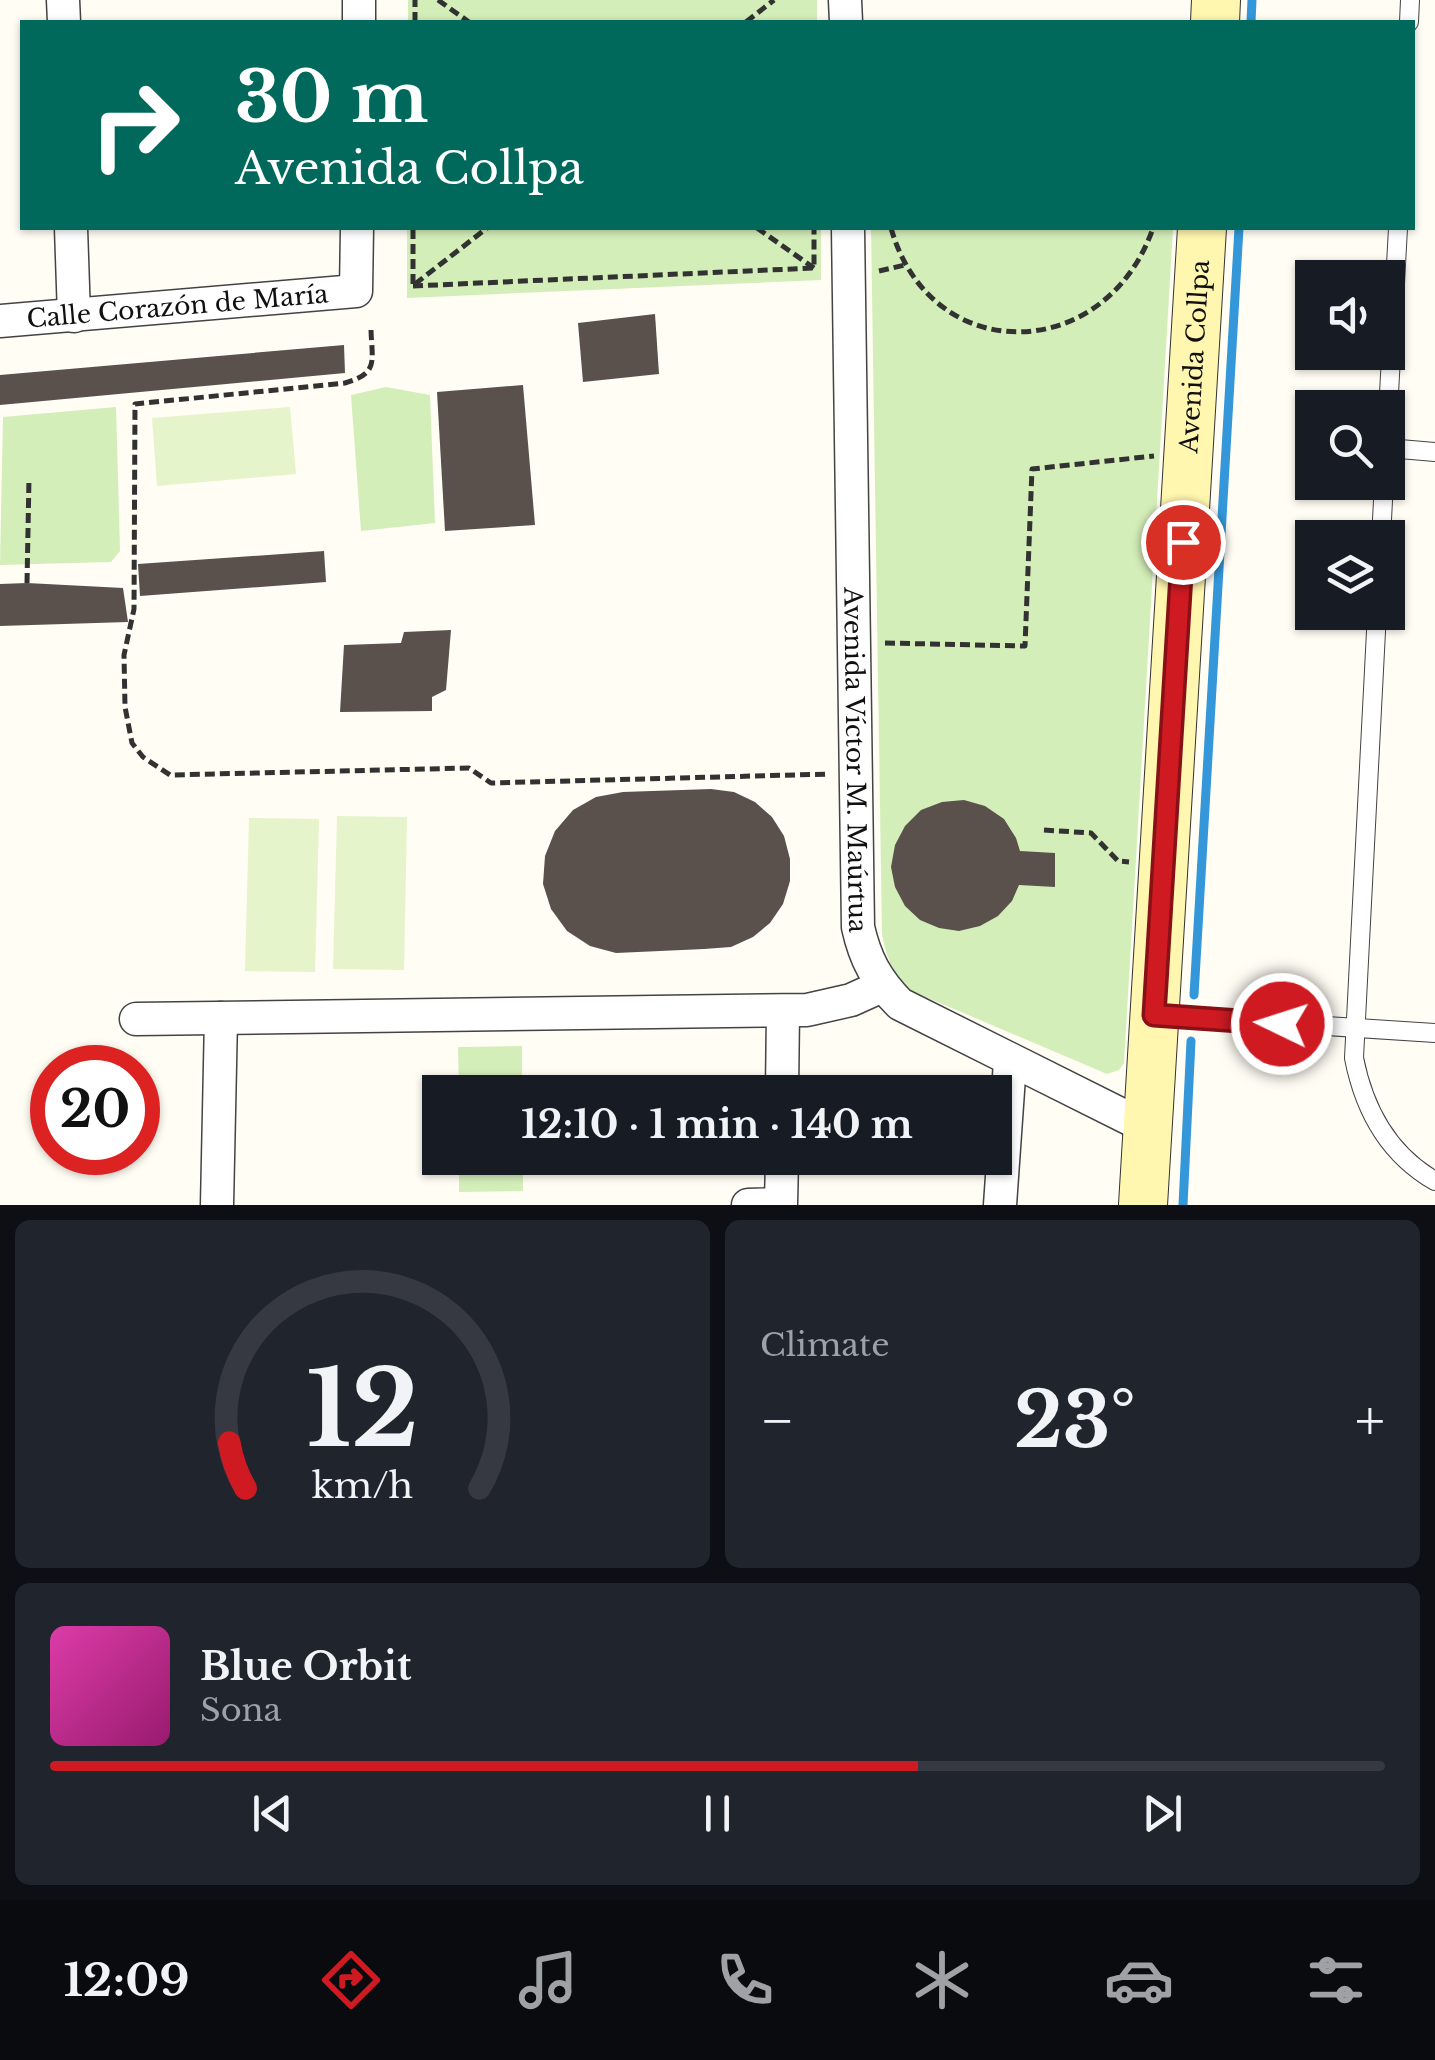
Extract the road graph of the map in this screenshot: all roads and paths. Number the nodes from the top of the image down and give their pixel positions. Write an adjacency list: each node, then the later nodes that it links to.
1 (438, 0): 3 (path)
2 (774, 0): 4 (path)
3 (466, 20)
4 (749, 20)
5 (71, 230): 20 (street)
6 (357, 230): 20 (street, Calle Corazón de María)
7 (413, 230): 19 (path)
8 (484, 230): 19 (path)
9 (759, 230): 17 (path)
10 (814, 230): 17 (path)
11 (848, 230): 31 (street, Avenida Víctor M. Maúrtua)
12 (892, 230): 16 (path)
13 (1152, 230): 16 (path)
14 (1202, 230): 36 (main road, Avenida Collpa)
15 (1398, 230): 23 (lane)
16 (906, 265): 18 (path)
17 (814, 268): 19 (path)
18 (874, 272)
19 (413, 286)
20 (74, 316): 21 (street, Calle Corazón de María)
21 (0, 321)
22 (371, 330): 31 (path)
23 (1389, 390)
24 (1405, 449): 25 (lane)
25 (1435, 452)
26 (1154, 456): 30 (path)
27 (30, 478): 28 (path)
28 (27, 583)
29 (1376, 630): 39 (lane)
30 (885, 642)
31 (856, 773): 34 (street, Avenida Víctor M. Maúrtua)
32 (1044, 830): 33 (path)
33 (1132, 862)
34 (882, 986): 35 (street); 41 (street, Avenida Víctor M. Maúrtua)
35 (782, 1010): 37 (street); 42 (street)
36 (1154, 1015): 39 (lane); 43 (main road, Avenida Collpa)
37 (221, 1018): 38 (street); 46 (street)
38 (136, 1019)
39 (1356, 1028): 40 (lane); 45 (lane)
40 (1435, 1033)
41 (1010, 1062): 43 (street, Avenida Víctor M. Maúrtua); 48 (street)
42 (782, 1075)
43 (1148, 1128): 49 (main road, Avenida Collpa)
44 (782, 1175): 47 (street)
45 (1435, 1181)
46 (217, 1205)
47 (748, 1205)
48 (1000, 1205)
49 (1143, 1205)

